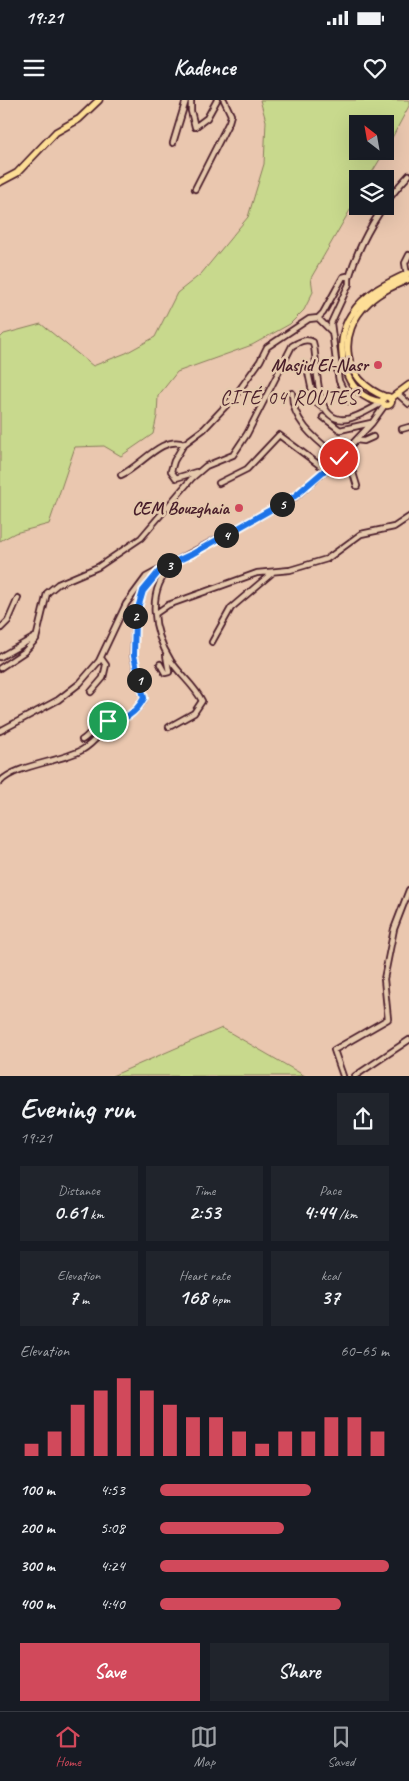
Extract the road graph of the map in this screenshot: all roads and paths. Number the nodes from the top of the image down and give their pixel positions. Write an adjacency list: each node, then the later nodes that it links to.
1 (99, 100): 8 (main road)
2 (186, 100): 6 (street)
3 (191, 100): 4 (street)
4 (217, 100)
5 (224, 100): 9 (street)
6 (173, 143)
7 (409, 175): 12 (street)
8 (0, 182)
9 (195, 189)
10 (409, 255): 11 (street)
11 (408, 276): 15 (main road); 22 (main road)
12 (349, 278): 13 (street); 14 (street)
13 (318, 318): 14 (street); 33 (street)
14 (333, 333): 16 (street)
15 (344, 367): 16 (street); 22 (main road)
16 (337, 369): 21 (street)
17 (308, 372): 24 (street)
18 (409, 385): 20 (main road)
19 (292, 393): 35 (street)
20 (398, 394): 22 (main road); 23 (street)
21 (349, 401)
22 (385, 401): 24 (street); 26 (street)
23 (409, 404)
24 (324, 408): 37 (street)
25 (323, 417): 28 (street)
26 (372, 423): 28 (street); 30 (street)
27 (409, 427): 29 (street)
28 (355, 428): 30 (street)
29 (402, 429)
30 (362, 434): 32 (street)
31 (373, 437): 32 (street)
32 (356, 440): 34 (street)
33 (184, 444): 37 (street); 38 (street)
34 (346, 450): 35 (street); 40 (street)
35 (339, 458): 36 (street)
36 (326, 470): 39 (street); 42 (street)
37 (199, 471): 48 (street)
38 (121, 475)
39 (219, 483)
40 (357, 486)
41 (409, 517): 44 (street)
42 (178, 561): 43 (street); 46 (street)
43 (162, 568): 52 (street); 56 (street)
44 (273, 572): 46 (street); 49 (street)
45 (18, 598): 47 (street)
46 (155, 614): 50 (street)
47 (0, 629)
48 (36, 636): 51 (street); 54 (street)
49 (212, 642)
50 (166, 651): 53 (street); 57 (street)
51 (0, 657)
52 (101, 658): 55 (street); 58 (street)
53 (160, 664)
54 (0, 668)
55 (91, 692)
56 (113, 721): 59 (street); 60 (street)
57 (168, 727)
58 (0, 731)
59 (82, 740)
60 (0, 782)
61 (409, 890): 63 (street)
62 (409, 1040): 64 (street)
63 (343, 1076)
64 (355, 1076)

